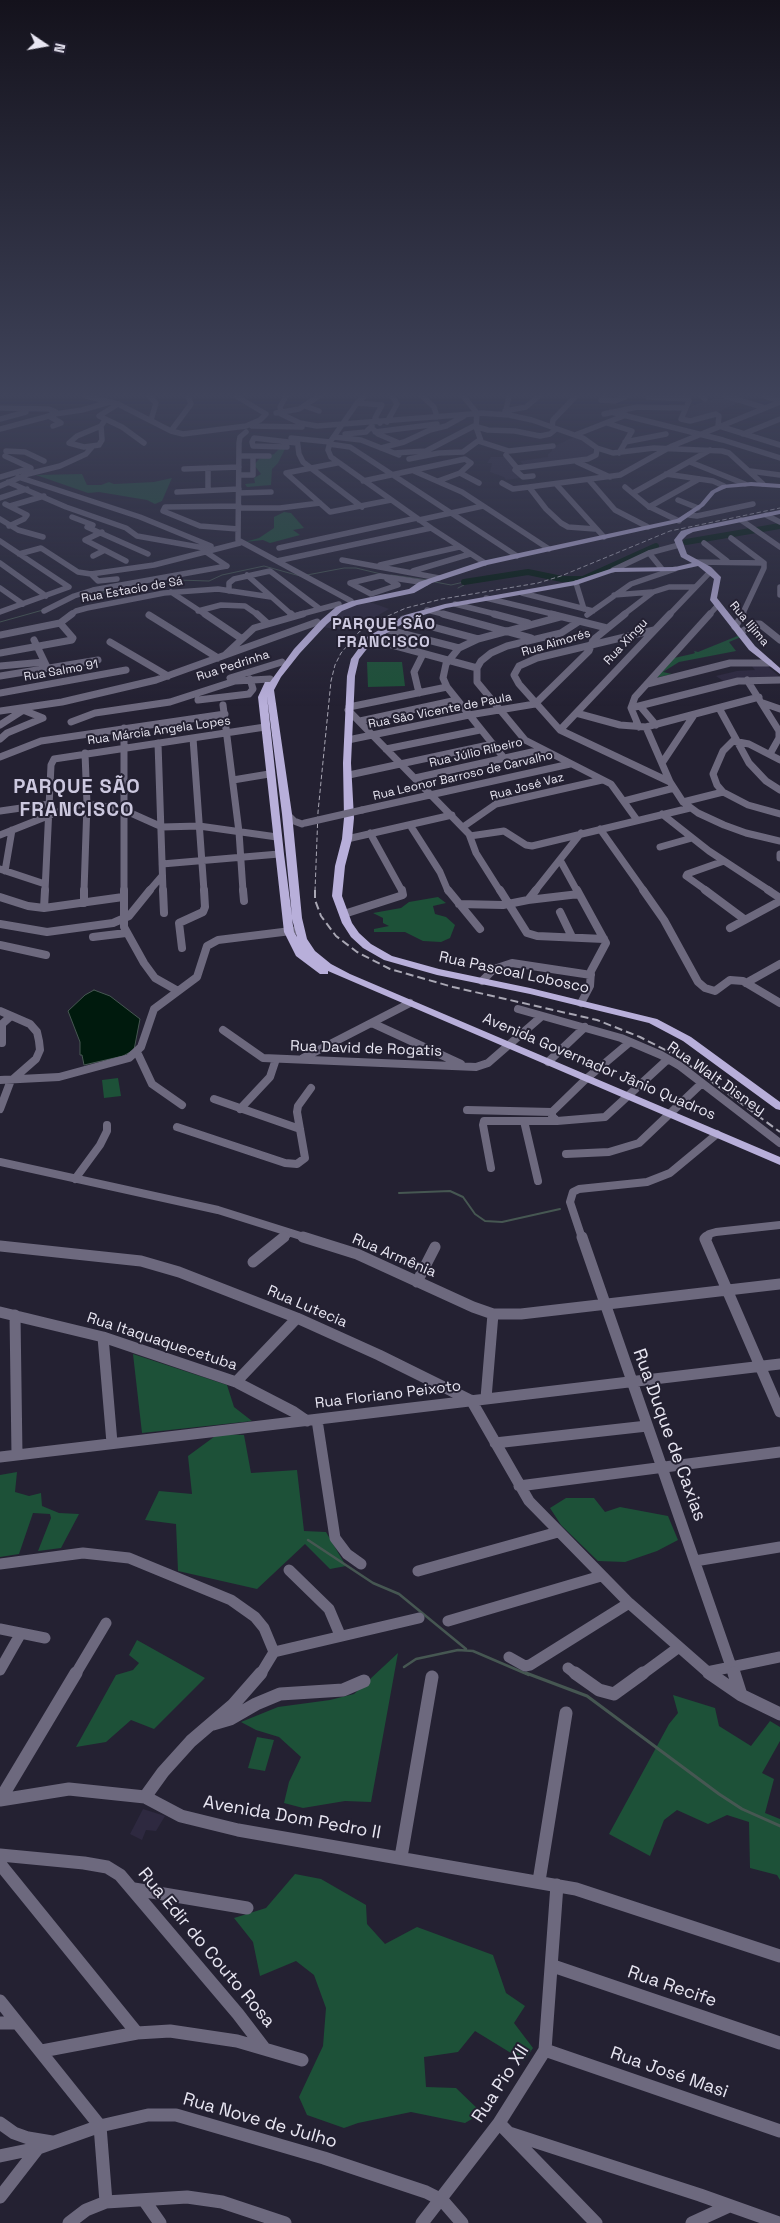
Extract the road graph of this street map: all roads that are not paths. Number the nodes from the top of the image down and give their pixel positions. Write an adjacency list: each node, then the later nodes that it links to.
1 (29, 500): 39 (street)
2 (51, 500): 21 (street)
3 (84, 500): 21 (street); 27 (street)
4 (239, 500): 22 (street)
5 (316, 500): 17 (street)
6 (353, 500): 19 (street)
7 (391, 500): 19 (street); 33 (street)
8 (431, 500): 26 (street)
9 (474, 500): 20 (street)
10 (539, 500): 45 (street)
11 (570, 500): 45 (street)
12 (606, 500): 41 (street)
13 (641, 500): 23 (street)
14 (662, 500): 23 (street)
15 (678, 500): 24 (street)
16 (706, 500): 24 (main road)
17 (320, 503): 19 (street); 22 (street)
18 (753, 504): 28 (street)
19 (362, 506)
20 (483, 506): 26 (street); 59 (street)
21 (66, 507): 37 (street)
22 (239, 507): 44 (street); 44 (street)
23 (649, 507): 34 (street)
24 (698, 508): 28 (main road)
25 (780, 512): 29 (main road)
26 (451, 513): 33 (street); 67 (street)
27 (128, 514): 30 (street); 42 (street)
28 (690, 515): 34 (main road)
29 (766, 515): 35 (main road); 38 (street)
30 (121, 516)
31 (72, 517): 40 (street)
32 (114, 519): 37 (street)
33 (418, 519): 43 (street); 57 (street)
34 (679, 520): 41 (main road)
35 (741, 520): 54 (main road); 56 (street)
36 (1, 521): 39 (street)
37 (106, 521): 40 (street); 48 (street)
38 (780, 522)
39 (9, 526): 47 (street)
40 (88, 527): 46 (street)
41 (648, 527): 49 (main road)
42 (166, 528): 48 (street); 58 (street)
43 (431, 528): 55 (street); 71 (street)
44 (238, 529): 52 (street)
45 (595, 529): 49 (street)
46 (102, 532): 60 (street); 63 (street)
47 (43, 537)
48 (143, 537): 58 (street)
49 (604, 537): 59 (main road)
50 (731, 538): 75 (street)
51 (0, 541): 65 (street)
52 (240, 543): 58 (street); 71 (street)
53 (704, 543): 72 (street)
54 (679, 545): 62 (street); 74 (main road)
55 (459, 547): 64 (street); 77 (street)
56 (780, 547)
57 (279, 548)
58 (216, 549): 61 (street)
59 (549, 549): 67 (main road)
60 (105, 550): 66 (street); 70 (street)
61 (206, 552): 84 (street); 104 (street)
62 (649, 552): 78 (street); 79 (street)
63 (148, 554)
64 (470, 554): 73 (street); 82 (street)
65 (19, 556): 81 (street); 87 (street)
66 (93, 556)
67 (517, 556): 73 (main road)
68 (342, 560): 77 (street)
69 (8, 561): 76 (street)
70 (126, 561)
71 (277, 561): 111 (street)
72 (728, 561): 74 (street); 75 (street)
73 (485, 563): 93 (main road)
74 (697, 563): 79 (main road, Rua Pascoal Lobosco); 80 (main road)
75 (764, 563): 135 (street)
76 (0, 564): 108 (street)
77 (375, 566): 82 (street)
78 (613, 570): 79 (main road, Rua Pascoal Lobosco); 94 (main road, Rua Pascoal Lobosco)
79 (658, 571): 106 (street)
80 (711, 571): 95 (street, Rua Xingu); 114 (main road, Rua Iljima)
81 (78, 572): 83 (street); 84 (street)
82 (408, 572): 93 (street)
83 (71, 574)
84 (92, 574): 90 (street)
85 (246, 575): 91 (street); 100 (street); 109 (street)
86 (63, 576): 87 (street)
87 (56, 578): 98 (street)
88 (370, 578): 89 (street); 92 (street); 101 (street)
89 (385, 578): 93 (street); 101 (street)
90 (116, 579)
91 (282, 579): 117 (street)
92 (360, 580): 99 (street); 99 (street)
93 (430, 581): 101 (main road)
94 (576, 583): 105 (main road, Rua Pascoal Lobosco); 122 (street)
95 (694, 587): 103 (street); 134 (street, Rua Xingu)
96 (780, 587): 107 (street)
97 (0, 588): 112 (street)
98 (69, 588): 108 (street)
99 (379, 590): 101 (street)
100 (230, 591): 102 (street, Rua Estacio de Sá); 109 (street, Rua Estacio de Sá)
101 (391, 591): 111 (main road); 116 (main road)
102 (171, 592): 115 (street, Rua Estacio de Sá); 119 (street)
103 (653, 592): 106 (street); 132 (street)
104 (80, 594): 115 (street); 121 (street)
105 (522, 594): 110 (main road, Rua Pascoal Lobosco); 122 (street)
106 (614, 595): 122 (street)
107 (780, 595)
108 (46, 596): 112 (street)
109 (271, 597): 124 (street)
110 (486, 598): 113 (main road, Rua Pascoal Lobosco); 125 (street)
111 (352, 600): 116 (main road)
112 (23, 604): 120 (street)
113 (455, 604): 118 (main road, Rua Pascoal Lobosco); 131 (street)
114 (718, 605): 135 (main road, Rua Iljima); 169 (street)
115 (94, 606): 129 (street, Rua Estacio de Sá)
116 (339, 606): 117 (street); 127 (main road); 165 (main road)
117 (322, 609): 124 (street)
118 (427, 610): 126 (main road, Rua Pascoal Lobosco); 136 (street)
119 (198, 611): 130 (street); 139 (street)
120 (0, 612)
121 (44, 612)
122 (588, 612)
123 (148, 615): 152 (street)
124 (293, 616): 130 (street)
125 (560, 617): 128 (street); 131 (street)
126 (403, 619): 133 (main road, Rua Pascoal Lobosco); 138 (street)
127 (316, 622): 152 (street); 156 (main road)
128 (578, 622): 132 (street); 141 (street)
129 (60, 623): 137 (street); 143 (street)
130 (267, 623): 139 (street)
131 (531, 624): 136 (street)
132 (607, 628): 146 (street)
133 (385, 629): 140 (main road, Rua Pascoal Lobosco); 148 (street)
134 (654, 630): 146 (street, Rua Aimorés); 190 (street, Rua Xingu)
135 (738, 630): 144 (street); 157 (main road, Rua Iljima)
136 (503, 631): 138 (street); 141 (street)
137 (0, 635)
138 (478, 638): 148 (street)
139 (242, 639): 152 (street)
140 (370, 639): 150 (street); 189 (main road, Rua Pascoal Lobosco)
141 (534, 639): 159 (street)
142 (34, 640): 147 (street)
143 (72, 640): 147 (street)
144 (780, 640)
145 (110, 642): 151 (street)
146 (592, 644): 180 (street); 180 (street, Rua Aimorés)
147 (37, 648): 149 (street); 155 (street)
148 (459, 648): 154 (street)
149 (0, 652)
150 (423, 654): 154 (street); 175 (street)
151 (134, 655): 164 (street)
152 (222, 657): 164 (street)
153 (98, 660): 160 (street)
154 (448, 660): 159 (street); 171 (street)
155 (44, 662): 158 (street); 160 (street)
156 (282, 662): 165 (main road); 172 (street, Rua Pedrinha)
157 (769, 663): 162 (main road, Rua Iljima); 169 (street)
158 (0, 666)
159 (477, 668): 187 (street)
160 (48, 669): 163 (street)
161 (126, 670): 170 (street, Rua Salmo 91)
162 (780, 672)
163 (0, 676)
164 (168, 676): 179 (street)
165 (273, 677): 166 (street); 174 (main road, Avenida Governador Jânio Quadros)
166 (250, 679): 176 (street); 195 (street)
167 (747, 680): 168 (street); 178 (street); 182 (street)
168 (780, 680)
169 (647, 684): 183 (street)
170 (54, 685): 173 (street, Rua Salmo 91); 179 (street)
171 (447, 687): 175 (street); 177 (street)
172 (191, 691)
173 (0, 693)
174 (266, 693): 198 (main road, Avenida Governador Jânio Quadros); 222 (main road, Avenida Governador Jânio Quadros)
175 (419, 693): 189 (street)
176 (198, 700)
177 (457, 700): 192 (street); 194 (street)
178 (761, 700): 184 (street); 186 (street); 215 (street)
179 (62, 702): 185 (street)
180 (536, 704): 187 (street, Rua São Vicente de Paula); 202 (street, Rua Aimorés)
181 (223, 705): 191 (street)
182 (640, 706): 183 (street); 197 (street)
183 (632, 708): 199 (street)
184 (719, 708): 193 (street); 208 (street)
185 (25, 709): 188 (street); 196 (street); 206 (street)
186 (780, 709)
187 (500, 710): 192 (street, Rua São Vicente de Paula); 213 (street)
188 (0, 711)
189 (348, 712): 194 (street); 207 (main road, Rua Pascoal Lobosco)
190 (576, 713): 199 (street); 202 (street, Rua Xingu)
191 (224, 714): 200 (street); 203 (street)
192 (469, 715): 201 (street); 204 (street, Rua São Vicente de Paula)
193 (694, 715): 197 (street); 219 (street)
194 (359, 720): 204 (street)
195 (71, 722)
196 (0, 725)
197 (656, 725): 199 (street)
198 (265, 727): 203 (street, Rua Márcia Angela Lopes); 223 (main road, Avenida Governador Jânio Quadros)
199 (642, 727): 219 (street)
200 (124, 728): 211 (street); 216 (street)
201 (480, 730): 210 (street); 212 (street)
202 (560, 730): 228 (street, Rua Aimorés)
203 (228, 733): 205 (street, Rua Márcia Angela Lopes); 226 (street)
204 (372, 735): 207 (street, Rua São Vicente de Paula); 212 (street)
205 (193, 738): 209 (street, Rua Márcia Angela Lopes); 249 (street)
206 (0, 739)
207 (348, 740): 224 (main road, Rua Pascoal Lobosco)
208 (736, 741): 215 (street); 229 (street); 230 (street)
209 (158, 743): 211 (street, Rua Márcia Angela Lopes); 250 (street)
210 (493, 744): 217 (street); 220 (street)
211 (124, 747): 214 (street, Rua Márcia Angela Lopes); 239 (street)
212 (386, 749): 220 (street)
213 (542, 750): 217 (street, Rua Júlio Ribeiro); 221 (street)
214 (85, 753): 235 (street, Rua Márcia Angela Lopes); 236 (street)
215 (770, 754): 218 (street)
216 (0, 757)
217 (504, 758): 225 (street, Rua Júlio Ribeiro)
218 (780, 759)
219 (662, 763): 228 (street)
220 (401, 764): 224 (street); 225 (street)
221 (570, 764): 227 (street); 231 (street, Rua Leonor Barroso de Carvalho)
222 (281, 773): 223 (main road); 238 (main road, Avenida Governador Jânio Quadros)
223 (269, 774): 226 (street); 232 (main road, Avenida Governador Jânio Quadros)
224 (349, 775): 262 (main road, Rua Pascoal Lobosco)
225 (415, 778): 231 (street)
226 (233, 780): 254 (street)
227 (602, 780): 233 (street); 251 (street, Rua José Vaz)
228 (672, 785): 233 (street); 234 (street)
229 (780, 790)
230 (724, 792): 234 (street); 243 (street)
231 (432, 795): 244 (street); 247 (street, Rua Leonor Barroso de Carvalho, bridge)
232 (272, 796): 238 (main road); 245 (main road, Avenida Governador Jânio Quadros)
233 (624, 801): 246 (street)
234 (683, 802): 237 (street)
235 (49, 804): 240 (street); 241 (street)
236 (87, 804): 239 (street); 241 (street); 280 (street)
237 (690, 808): 242 (street); 263 (street)
238 (286, 809): 247 (street); 258 (main road, Avenida Governador Jânio Quadros)
239 (124, 810): 250 (street); 276 (street)
240 (0, 811)
241 (50, 814): 253 (street); 273 (street)
242 (662, 814): 246 (street); 261 (street)
243 (780, 814)
244 (452, 815): 248 (street); 251 (street)
245 (275, 819): 258 (main road); 260 (main road, Avenida Governador Jânio Quadros)
246 (637, 820): 252 (street)
247 (304, 824): 258 (street, Rua Leonor Barroso de Carvalho)
248 (410, 825): 255 (street); 281 (street)
249 (199, 826): 250 (street); 254 (street); 268 (street)
250 (162, 827): 270 (street)
251 (464, 827): 259 (street)
252 (600, 829): 256 (street); 305 (street)
253 (12, 830): 257 (street); 271 (street)
254 (238, 832): 260 (street); 266 (street)
255 (370, 834): 262 (street); 288 (street)
256 (581, 834): 259 (street); 267 (street)
257 (0, 835)
258 (288, 835): 260 (main road); 294 (main road, Avenida Governador Jânio Quadros)
259 (470, 836): 282 (street)
260 (277, 837): 265 (main road, Avenida Governador Jânio Quadros)
261 (692, 838): 264 (street); 269 (street)
262 (347, 839): 288 (main road, Rua Pascoal Lobosco)
263 (780, 841)
264 (660, 847)
265 (279, 854): 266 (street); 294 (main road, Avenida Governador Jânio Quadros)
266 (240, 858): 268 (street); 277 (street)
267 (560, 860): 274 (street); 278 (street)
268 (201, 861): 270 (street); 300 (street)
269 (724, 861): 279 (street); 290 (street)
270 (162, 864): 272 (street)
271 (3, 870): 273 (street)
272 (162, 876): 285 (street); 287 (street)
273 (45, 884): 284 (street)
274 (579, 894): 278 (street); 298 (street)
275 (0, 897): 284 (street)
276 (124, 897): 280 (street); 283 (street)
277 (244, 900)
278 (528, 900): 282 (street)
279 (780, 900): 290 (street)
280 (84, 903): 284 (street)
281 (459, 904): 282 (street); 293 (street)
282 (509, 904): 297 (street)
283 (123, 906): 285 (street); 289 (street)
284 (44, 908)
285 (136, 908): 289 (street)
286 (560, 912): 297 (street)
287 (164, 913)
288 (344, 914): 304 (main road, Rua Pascoal Lobosco)
289 (124, 919): 291 (street); 295 (street)
290 (744, 919): 292 (street)
291 (0, 924)
292 (730, 928)
293 (480, 929)
294 (294, 931): 306 (street); 307 (main road, Avenida Governador Jânio Quadros)
295 (126, 933): 296 (street); 306 (street)
296 (93, 937)
297 (572, 937): 298 (street)
298 (604, 939): 303 (street)
299 (0, 945): 301 (street)
300 (182, 948)
301 (46, 955)
302 (780, 964): 305 (street)
303 (590, 975): 304 (street); 308 (street)
304 (482, 981): 308 (main road, Rua Pascoal Lobosco)
305 (746, 982): 309 (street)
306 (178, 991): 320 (street)
307 (408, 1002): 314 (street); 319 (main road, Avenida Governador Jânio Quadros)
308 (581, 1003): 336 (main road, Rua Pascoal Lobosco)
309 (780, 1003)
310 (518, 1009): 313 (street, Rua Walt Disney)
311 (0, 1012): 312 (street)
312 (11, 1016): 318 (street); 326 (street)
313 (542, 1016): 315 (street, Rua Walt Disney); 319 (street)
314 (372, 1023): 322 (street); 325 (street)
315 (585, 1027): 317 (street, Rua Walt Disney); 324 (street)
316 (223, 1030): 321 (street, Rua David de Rogatis)
317 (630, 1042): 323 (street, Rua Walt Disney); 327 (street)
318 (2, 1043)
319 (508, 1045): 324 (main road, Avenida Governador Jânio Quadros); 325 (street, Rua David de Rogatis)
320 (137, 1052): 330 (street); 335 (street)
321 (276, 1059): 322 (street, Rua David de Rogatis); 337 (street)
322 (300, 1059): 325 (street, Rua David de Rogatis)
323 (668, 1059): 331 (street, Rua Walt Disney); 333 (street)
324 (548, 1062): 327 (main road, Avenida Governador Jânio Quadros)
325 (466, 1067)
326 (28, 1068): 329 (street); 330 (street)
327 (586, 1079): 333 (main road, Avenida Governador Jânio Quadros); 340 (street)
328 (0, 1080): 329 (street)
329 (11, 1080): 330 (street); 338 (street)
330 (26, 1080)
331 (702, 1083): 341 (street); 348 (street, Rua Walt Disney)
332 (311, 1088): 346 (street)
333 (628, 1096): 341 (main road, Avenida Governador Jânio Quadros); 343 (street)
334 (214, 1099): 337 (street)
335 (182, 1105)
336 (780, 1107)
337 (240, 1108): 346 (street)
338 (0, 1110)
339 (467, 1110): 340 (street)
340 (552, 1112): 343 (street)
341 (671, 1114): 347 (main road, Avenida Governador Jânio Quadros); 349 (street)
342 (524, 1120): 343 (street); 352 (street); 354 (street)
343 (557, 1121)
344 (106, 1126): 353 (street)
345 (177, 1127): 346 (street)
346 (300, 1128)
347 (717, 1134): 350 (main road, Avenida Governador Jânio Quadros); 363 (street, Rua Duque de Caxias)
348 (780, 1142)
349 (566, 1154)
350 (780, 1161)
351 (0, 1162): 353 (street, Rua Armênia)
352 (492, 1168)
353 (75, 1179): 356 (street, Rua Armênia)
354 (538, 1181)
355 (780, 1225): 362 (street)
356 (289, 1233): 359 (street); 360 (street, Rua Armênia)
357 (0, 1246): 367 (street, Rua Lutecia)
358 (435, 1247): 360 (street)
359 (253, 1262)
360 (417, 1282): 365 (street, Rua Armênia)
361 (780, 1284): 362 (street, Rua Armênia)
362 (727, 1290): 363 (street, Rua Armênia); 370 (street)
363 (604, 1305): 365 (street, Rua Armênia); 372 (street, Rua Duque de Caxias)
364 (0, 1312): 366 (street, Rua Itaquaquecetuba)
365 (493, 1314): 373 (street)
366 (16, 1315): 368 (street, Rua Itaquaquecetuba); 381 (street)
367 (297, 1318): 371 (street); 374 (street, Rua Lutecia)
368 (103, 1337): 371 (street, Rua Itaquaquecetuba); 378 (street)
369 (780, 1364): 370 (street, Rua Floriano Peixoto)
370 (759, 1366): 372 (street, Rua Floriano Peixoto); 375 (street)
371 (236, 1382): 376 (street, Rua Itaquaquecetuba)
372 (631, 1382): 373 (street, Rua Floriano Peixoto); 377 (street, Rua Duque de Caxias)
373 (486, 1398): 374 (street, Rua Floriano Peixoto)
374 (471, 1400): 376 (street, Rua Floriano Peixoto); 379 (street)
375 (780, 1412)
376 (312, 1420): 378 (street, Rua Floriano Peixoto); 389 (street)
377 (646, 1426): 379 (street); 383 (street, Rua Duque de Caxias)
378 (112, 1443): 381 (street, Rua Floriano Peixoto)
379 (495, 1443): 384 (street)
380 (780, 1452): 383 (street)
381 (17, 1455): 382 (street, Rua Floriano Peixoto)
382 (0, 1457)
383 (662, 1469): 384 (street); 387 (street, Rua Duque de Caxias)
384 (519, 1486): 385 (street)
385 (558, 1532): 391 (street); 392 (street)
386 (780, 1547): 387 (street)
387 (696, 1561): 405 (street, Rua Duque de Caxias)
388 (0, 1564): 402 (street)
389 (361, 1564)
390 (290, 1570): 399 (street)
391 (418, 1571)
392 (601, 1576): 393 (street); 395 (street)
393 (629, 1604): 401 (street); 403 (street)
394 (419, 1618): 399 (street)
395 (448, 1621)
396 (106, 1623): 416 (street)
397 (0, 1629): 398 (street)
398 (21, 1633): 400 (street); 407 (street)
399 (340, 1635): 402 (street)
400 (45, 1638)
401 (679, 1648): 406 (street); 408 (street)
402 (274, 1652): 414 (street)
403 (509, 1657)
404 (780, 1657): 405 (street)
405 (730, 1666): 408 (street); 411 (street, Rua Duque de Caxias)
406 (568, 1668)
407 (0, 1670)
408 (707, 1672): 411 (street)
409 (432, 1678): 418 (street)
410 (364, 1681): 414 (street)
411 (741, 1695): 413 (street)
412 (566, 1713): 420 (street)
413 (780, 1714)
414 (210, 1724): 415 (street)
415 (145, 1797): 416 (street); 418 (street, Avenida Dom Pedro II)
416 (0, 1800)
417 (0, 1855): 422 (street, Rua Edir do Couto Rosa)
418 (401, 1857): 420 (street, Avenida Dom Pedro II)
419 (0, 1864): 429 (street)
420 (539, 1881): 421 (street, Avenida Dom Pedro II)
421 (557, 1885): 424 (street, Avenida Dom Pedro II); 425 (street, Rua Pio XII)
422 (134, 1889): 423 (street); 431 (street, Rua Edir do Couto Rosa)
423 (247, 1908)
424 (780, 1956)
425 (553, 1966): 430 (street, Rua Recife); 432 (street, Rua Pio XII)
426 (0, 2001): 428 (street)
427 (0, 2023): 428 (street)
428 (16, 2023): 433 (street)
429 (137, 2033): 431 (street); 433 (street)
430 (780, 2043)
431 (264, 2048): 434 (street)
432 (545, 2050): 437 (street, Rua Pio XII); 438 (street, Rua José Masi)
433 (42, 2052): 436 (street)
434 (302, 2060)
435 (0, 2123): 439 (street)
436 (100, 2126): 439 (street, Rua Nove de Julho); 444 (street, Rua Nove de Julho); 445 (street)
437 (504, 2128): 444 (street, Rua Pio XII); 446 (street); 452 (street)
438 (780, 2131)
439 (52, 2142): 440 (street, Rua Nove de Julho)
440 (38, 2148): 441 (street); 442 (street, Rua Nove de Julho)
441 (0, 2156)
442 (0, 2197)
443 (144, 2200): 445 (street); 448 (street); 449 (street)
444 (442, 2200): 450 (street, Rua Pio XII); 451 (street, Rua Nove de Julho)
445 (106, 2202): 447 (street)
446 (729, 2206): 453 (street); 454 (street)
447 (69, 2223)
448 (160, 2223)
449 (285, 2223)
450 (422, 2223)
451 (462, 2223)
452 (596, 2223)
453 (692, 2223)
454 (779, 2223)

